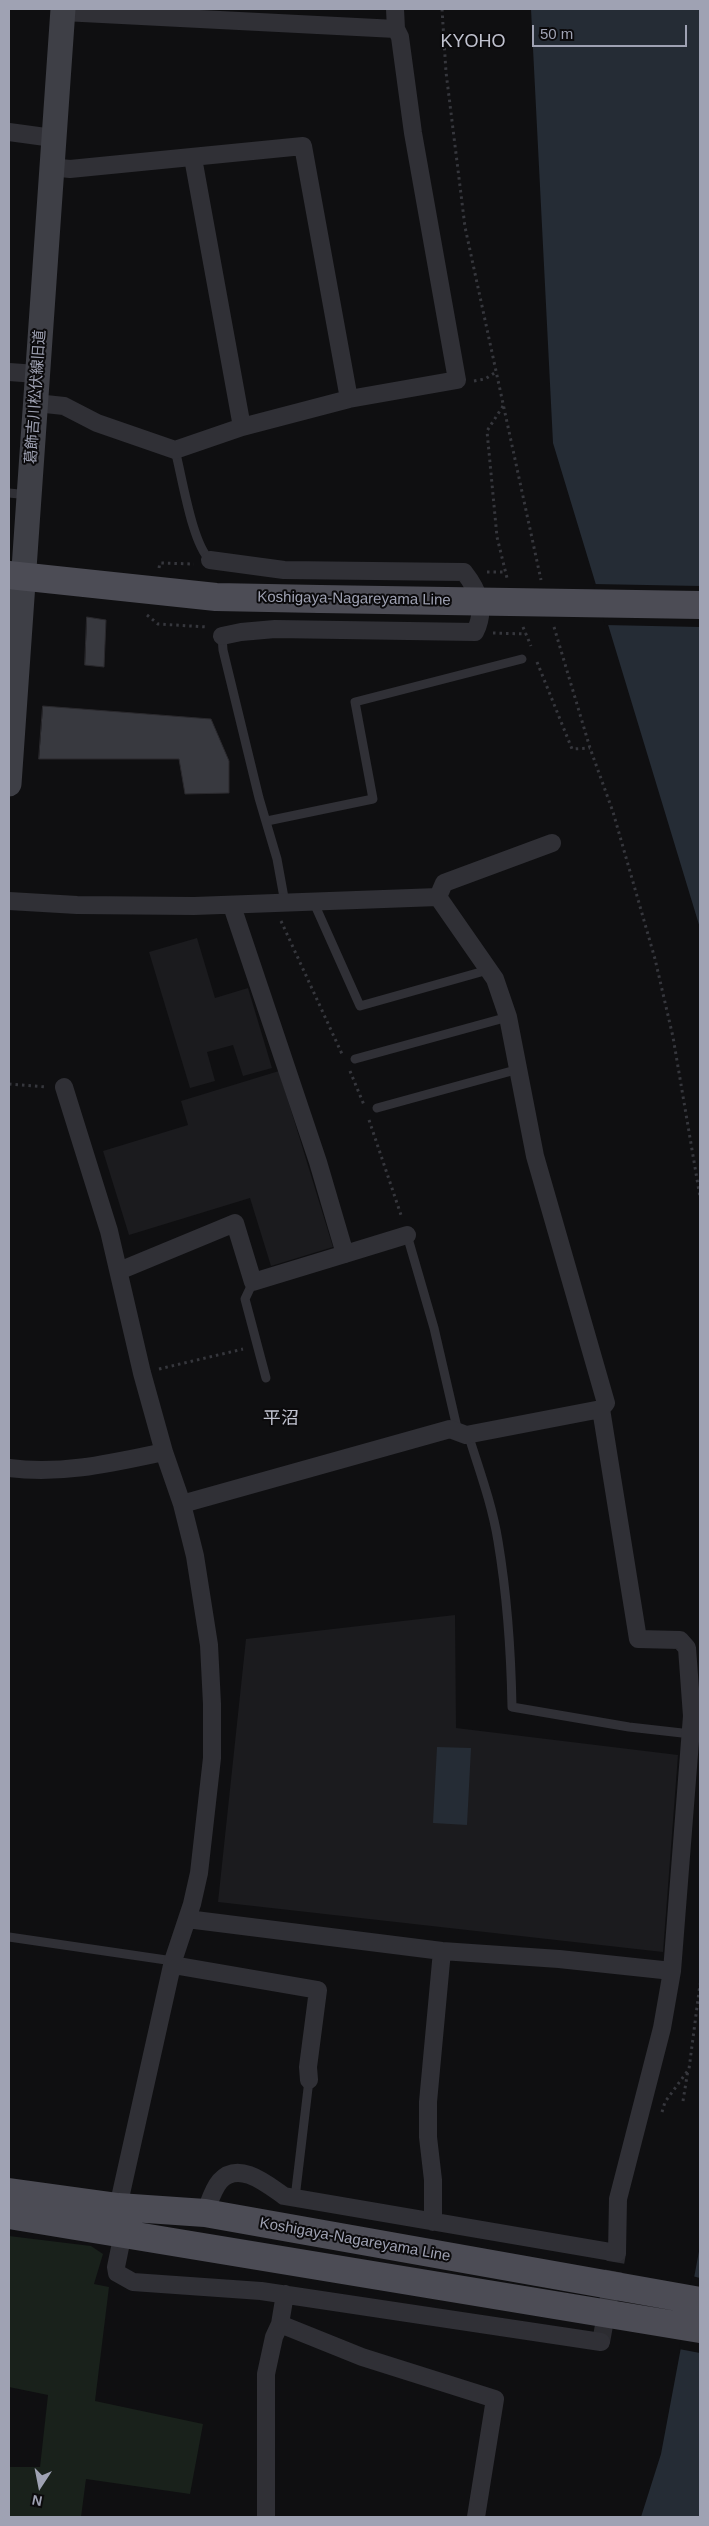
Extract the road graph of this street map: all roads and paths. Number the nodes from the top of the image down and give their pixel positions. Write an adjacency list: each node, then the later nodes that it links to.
1 (394, 9): 4 (street)
2 (442, 9): 10 (path)
3 (63, 11): 4 (street); 6 (street, 葛飾吉川松伏線旧道)
4 (396, 29): 13 (street)
5 (9, 132): 6 (street)
6 (53, 138): 8 (street, 葛飾吉川松伏線旧道)
7 (193, 158): 8 (street); 13 (street); 15 (street)
8 (51, 167): 11 (street, 葛飾吉川松伏線旧道)
9 (9, 372): 11 (street)
10 (496, 372): 12 (path); 21 (path)
11 (37, 374): 14 (street, 葛飾吉川松伏線旧道)
12 (485, 379)
13 (349, 399): 15 (street)
14 (36, 402): 16 (street); 17 (street, 葛飾吉川松伏線旧道)
15 (242, 427): 16 (street)
16 (175, 450): 18 (lane)
17 (19, 494): 20 (street, 葛飾吉川松伏線旧道)
18 (210, 560): 19 (path); 25 (street)
19 (158, 573)
20 (16, 576): 22 (main road, Koshigaya-Nagareyama Line, bridge); 29 (street, 葛飾吉川松伏線旧道)
21 (544, 589)
22 (700, 605)
23 (146, 614): 27 (path)
24 (552, 617): 45 (path)
25 (475, 632): 26 (path); 27 (street)
26 (526, 634)
27 (226, 635): 31 (lane)
28 (522, 659): 31 (lane)
29 (10, 760): 30 (street, 葛飾吉川松伏線旧道)
30 (9, 784)
31 (267, 821): 35 (lane)
32 (552, 843): 33 (street)
33 (438, 897): 36 (street); 38 (street)
34 (9, 901): 37 (street)
35 (285, 903): 36 (street); 37 (street)
36 (314, 903): 38 (lane)
37 (232, 906): 47 (street)
38 (488, 970): 39 (street)
39 (508, 1017): 40 (lane); 41 (street)
40 (355, 1059)
41 (519, 1069): 44 (lane); 53 (street)
42 (9, 1084): 43 (path)
43 (64, 1088): 48 (street)
44 (376, 1108)
45 (700, 1197)
46 (408, 1236): 47 (street); 54 (lane)
47 (345, 1254): 49 (street)
48 (119, 1272): 49 (street); 51 (street)
49 (253, 1282): 50 (lane)
50 (258, 1346): 51 (path); 52 (lane)
51 (142, 1373): 55 (street)
52 (266, 1378)
53 (601, 1409): 54 (street); 58 (street)
54 (463, 1433): 57 (street); 58 (lane)
55 (164, 1452): 56 (street); 57 (street)
56 (9, 1468)
57 (182, 1504): 59 (street)
58 (691, 1734): 63 (street)
59 (187, 1919): 61 (street); 62 (street)
60 (9, 1937): 62 (lane)
61 (442, 1950): 63 (street); 74 (street)
62 (173, 1963): 66 (street); 71 (street)
63 (672, 1971): 74 (street)
64 (700, 1984): 65 (path)
65 (689, 2069): 67 (path); 68 (path)
66 (309, 2080): 70 (lane)
67 (683, 2101)
68 (660, 2120)
69 (9, 2192): 71 (main road, Koshigaya-Nagareyama Line)
70 (295, 2198): 72 (street); 74 (street)
71 (118, 2207): 72 (main road, Koshigaya-Nagareyama Line)
72 (205, 2213): 77 (main road, Koshigaya-Nagareyama Line)
73 (9, 2215): 75 (main road, Koshigaya-Nagareyama Line)
74 (433, 2222)
75 (123, 2233): 76 (street); 79 (main road, Koshigaya-Nagareyama Line)
76 (285, 2294): 78 (street); 80 (street)
77 (700, 2301)
78 (280, 2324): 81 (street); 82 (street)
79 (700, 2329)
80 (601, 2342)
81 (266, 2517)
82 (476, 2517)

